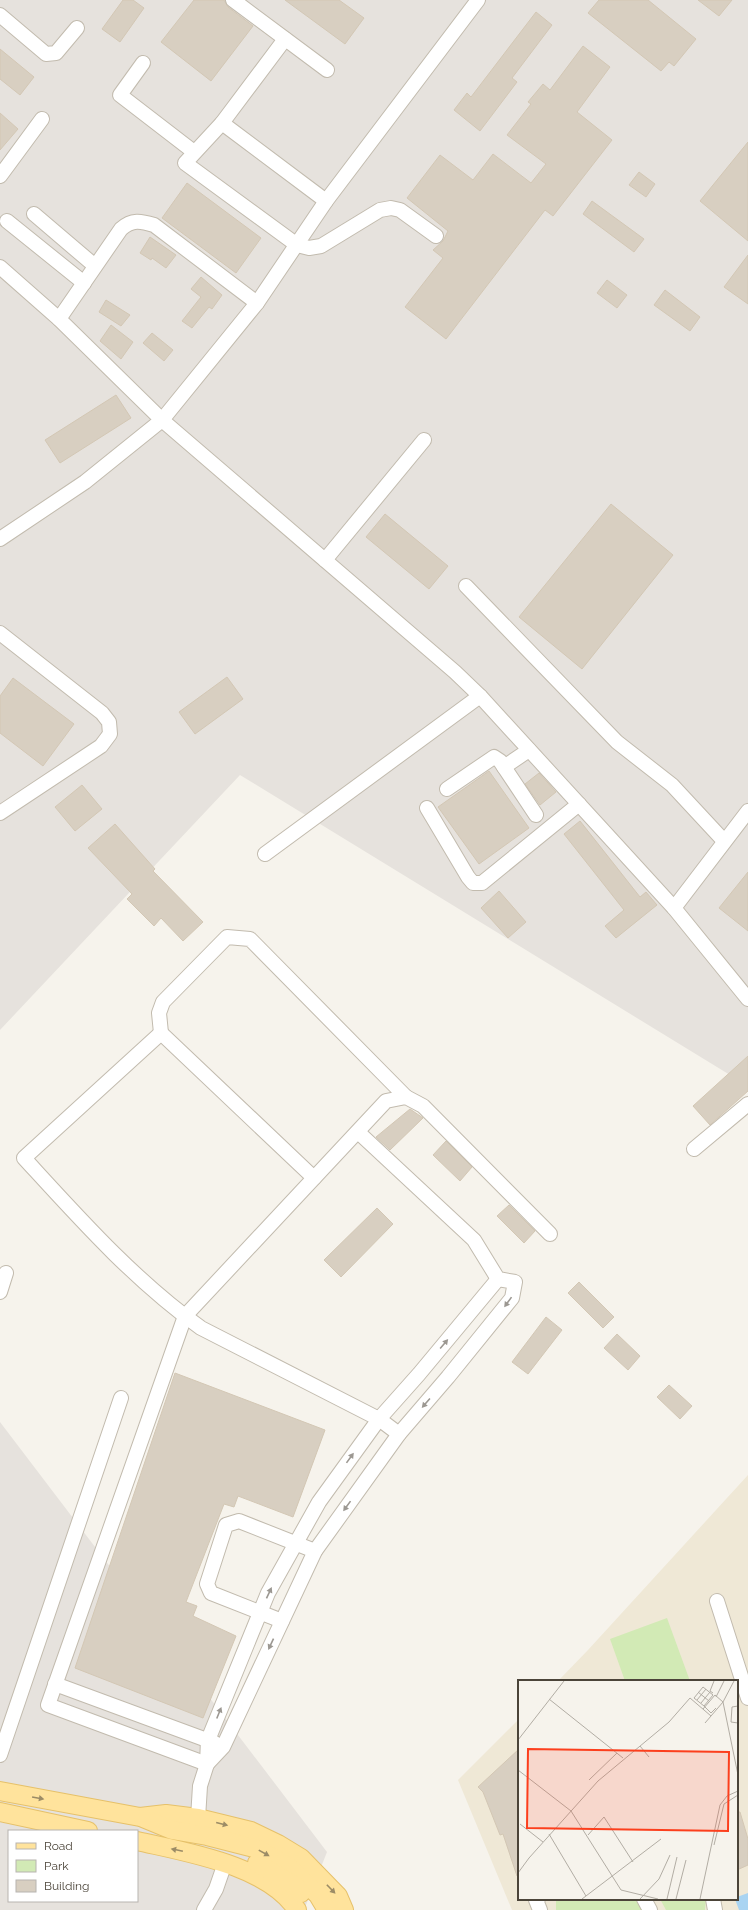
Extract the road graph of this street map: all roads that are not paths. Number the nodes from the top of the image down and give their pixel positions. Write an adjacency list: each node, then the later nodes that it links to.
1 (233, 0): 5 (street)
2 (478, 0): 12 (street)
3 (0, 15): 4 (street)
4 (77, 28)
5 (285, 39): 7 (street); 9 (street)
6 (143, 63): 10 (street)
7 (327, 70)
8 (42, 119): 11 (street)
9 (222, 123): 10 (street); 12 (street)
10 (194, 152): 16 (street)
11 (0, 176)
12 (326, 201): 16 (street)
13 (34, 214): 18 (street)
14 (7, 221): 19 (street)
15 (436, 236): 16 (street)
16 (297, 245): 20 (street)
17 (0, 266): 21 (street)
18 (95, 266): 19 (street); 20 (street)
19 (84, 283): 21 (street)
20 (257, 303): 22 (street)
21 (59, 319): 22 (street)
22 (162, 420): 24 (street); 25 (street)
23 (424, 440): 25 (street)
24 (0, 539)
25 (325, 560): 28 (street)
26 (466, 586): 37 (street)
27 (0, 633): 35 (street)
28 (480, 696): 29 (street); 38 (street)
29 (529, 750): 30 (street); 32 (street)
30 (504, 767): 31 (street); 36 (street)
31 (447, 789)
32 (579, 804): 33 (street); 39 (street)
33 (427, 808)
34 (748, 811): 37 (street)
35 (0, 813)
36 (536, 815)
37 (724, 841): 39 (street)
38 (265, 854)
39 (674, 908): 40 (street)
40 (748, 999)
41 (161, 1032): 42 (street); 46 (street); 51 (street)
42 (406, 1097): 44 (street); 47 (street)
43 (748, 1104): 45 (street)
44 (358, 1132): 46 (street); 49 (street)
45 (694, 1149)
46 (314, 1178): 51 (street)
47 (550, 1234)
48 (6, 1273): 50 (street)
49 (498, 1279): 53 (street, one-way to 49); 54 (street, one-way to 54)
50 (0, 1292)
51 (185, 1316): 53 (street); 60 (street)
52 (121, 1398): 64 (street)
53 (379, 1419): 54 (street); 55 (street, one-way to 53)
54 (399, 1434): 56 (street, one-way to 56)
55 (296, 1543): 56 (street); 58 (street, one-way to 55); 58 (street)
56 (315, 1551): 59 (street)
57 (717, 1601): 61 (street)
58 (260, 1613): 59 (street); 62 (street, one-way to 58)
59 (282, 1621): 63 (street, one-way to 63)
60 (56, 1684): 62 (street); 65 (street)
61 (748, 1698)
62 (208, 1740): 63 (street); 65 (street)
63 (223, 1747): 65 (street)
64 (0, 1755)
65 (207, 1764): 69 (street)
66 (0, 1791): 68 (main road, one-way to 68)
67 (0, 1812): 70 (main road)
68 (140, 1817): 69 (main road); 80 (main road, one-way to 80)
69 (198, 1818): 81 (main road, one-way to 81)
70 (83, 1830)
71 (138, 1841): 72 (main road, one-way to 71)
72 (203, 1857): 73 (main road); 79 (main road)
73 (224, 1863): 77 (street); 78 (main road)
74 (536, 1900): 82 (street)
75 (645, 1900): 83 (street)
76 (713, 1900): 84 (street)
77 (204, 1910)
78 (296, 1910)
79 (314, 1910)
80 (327, 1910)
81 (344, 1910)
82 (540, 1910)
83 (650, 1910)
84 (714, 1910)

